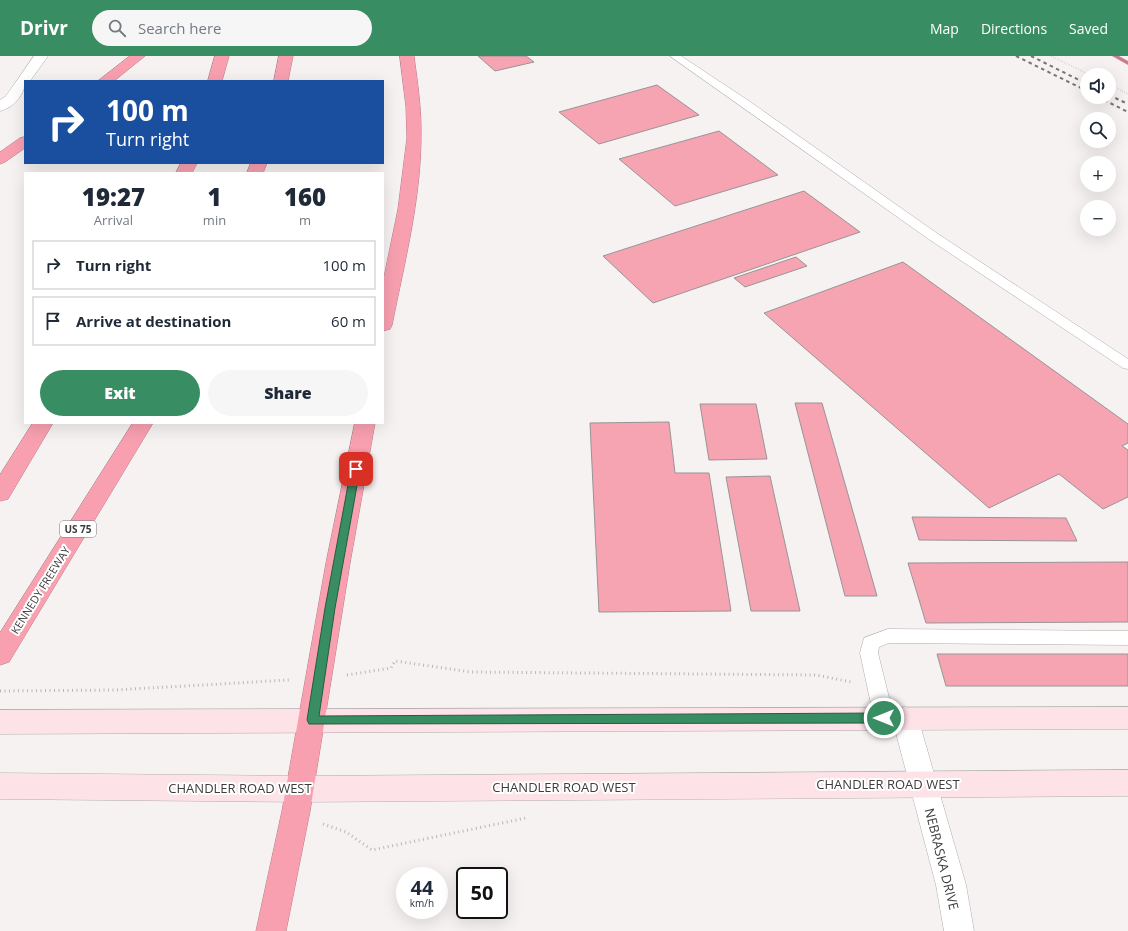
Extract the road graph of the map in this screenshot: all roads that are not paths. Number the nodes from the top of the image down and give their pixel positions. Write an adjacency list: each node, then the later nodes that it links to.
1 (41, 56): 10 (street)
2 (138, 56): 7 (highway)
3 (222, 56): 8 (highway)
4 (286, 56): 9 (highway)
5 (407, 56): 13 (highway)
6 (675, 56): 14 (lane)
7 (106, 80)
8 (215, 80)
9 (281, 80)
10 (0, 106)
11 (24, 142): 12 (highway)
12 (0, 159)
13 (384, 320)
14 (1128, 365)
15 (42, 424): 18 (highway)
16 (143, 424): 20 (highway, KENNEDY FREEWAY / US 75)
17 (365, 424): 23 (highway)
18 (0, 493)
19 (1128, 638): 21 (lane)
20 (6, 645)
21 (895, 718): 22 (main road); 23 (main road); 26 (street, NEBRASKA DRIVE)
22 (1128, 718)
23 (313, 720): 24 (main road); 28 (highway)
24 (0, 722)
25 (1128, 783): 26 (main road, CHANDLER ROAD WEST)
26 (923, 784): 28 (main road, CHANDLER ROAD WEST); 30 (street, NEBRASKA DRIVE)
27 (0, 786): 28 (main road, CHANDLER ROAD WEST)
28 (300, 789): 29 (highway)
29 (271, 931)
30 (959, 931)

